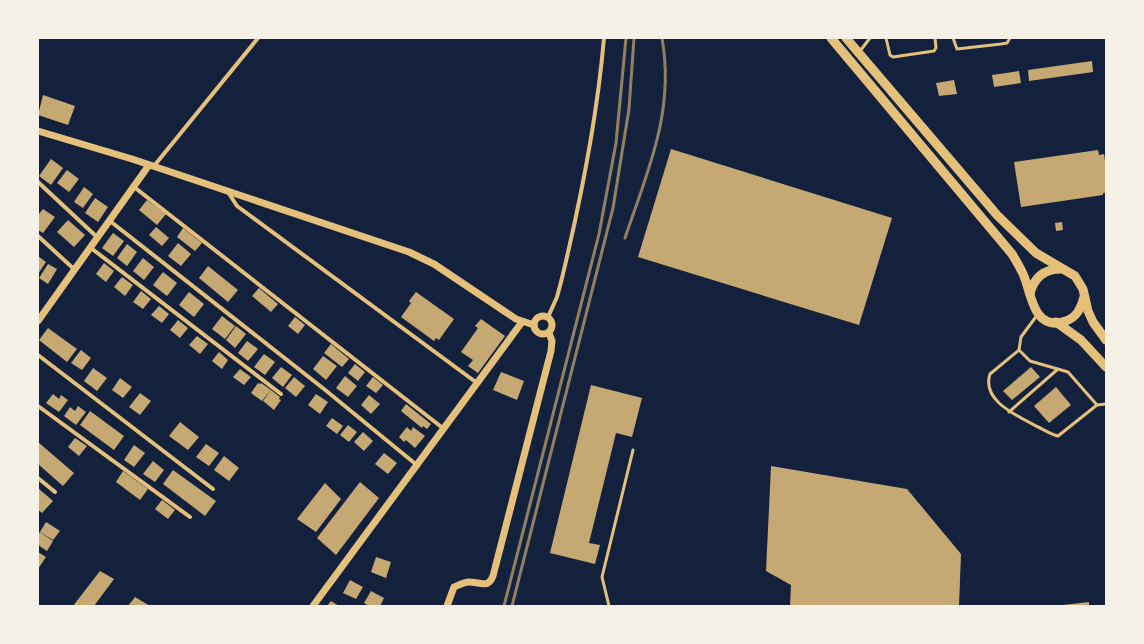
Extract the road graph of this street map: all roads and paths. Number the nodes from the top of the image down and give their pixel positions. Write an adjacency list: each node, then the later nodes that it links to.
1 (258, 38): 12 (street)
2 (604, 38): 25 (street)
3 (831, 38): 22 (main road)
4 (846, 38): 10 (main road)
5 (870, 38): 10 (lane)
6 (886, 38): 7 (lane)
7 (935, 38)
8 (953, 38): 9 (lane)
9 (1010, 38)
10 (858, 52): 20 (main road)
11 (38, 131): 12 (street)
12 (152, 166): 14 (street); 15 (street)
13 (38, 182): 18 (street)
14 (134, 187): 16 (street); 42 (street)
15 (227, 191): 27 (street); 36 (street)
16 (110, 221): 18 (street); 44 (street)
17 (38, 236): 21 (street)
18 (98, 238): 19 (street)
19 (91, 248): 21 (street); 37 (street)
20 (1061, 269): 22 (main road); 23 (main road)
21 (75, 270): 26 (street)
22 (1030, 295): 24 (main road)
23 (1084, 297): 28 (main road); 31 (main road)
24 (1038, 314): 28 (main road); 32 (lane)
25 (548, 317): 29 (street); 30 (street)
26 (38, 322)
27 (522, 322): 29 (street); 36 (street)
28 (1056, 322): 34 (main road)
29 (534, 325): 30 (street)
30 (549, 333): 50 (street)
31 (1106, 340)
32 (1019, 350): 35 (lane); 41 (lane)
33 (38, 355): 46 (street)
34 (1106, 367)
35 (1058, 369): 39 (lane); 41 (lane)
36 (477, 383): 42 (street)
37 (281, 394)
38 (1106, 404): 39 (lane)
39 (1097, 405): 41 (lane)
40 (38, 406): 48 (street)
41 (1009, 412)
42 (444, 430): 44 (street)
43 (633, 450): 51 (lane)
44 (418, 466): 49 (street)
45 (38, 478): 47 (street)
46 (213, 489)
47 (55, 492)
48 (190, 517)
49 (313, 606)
50 (447, 606)
51 (609, 606)

